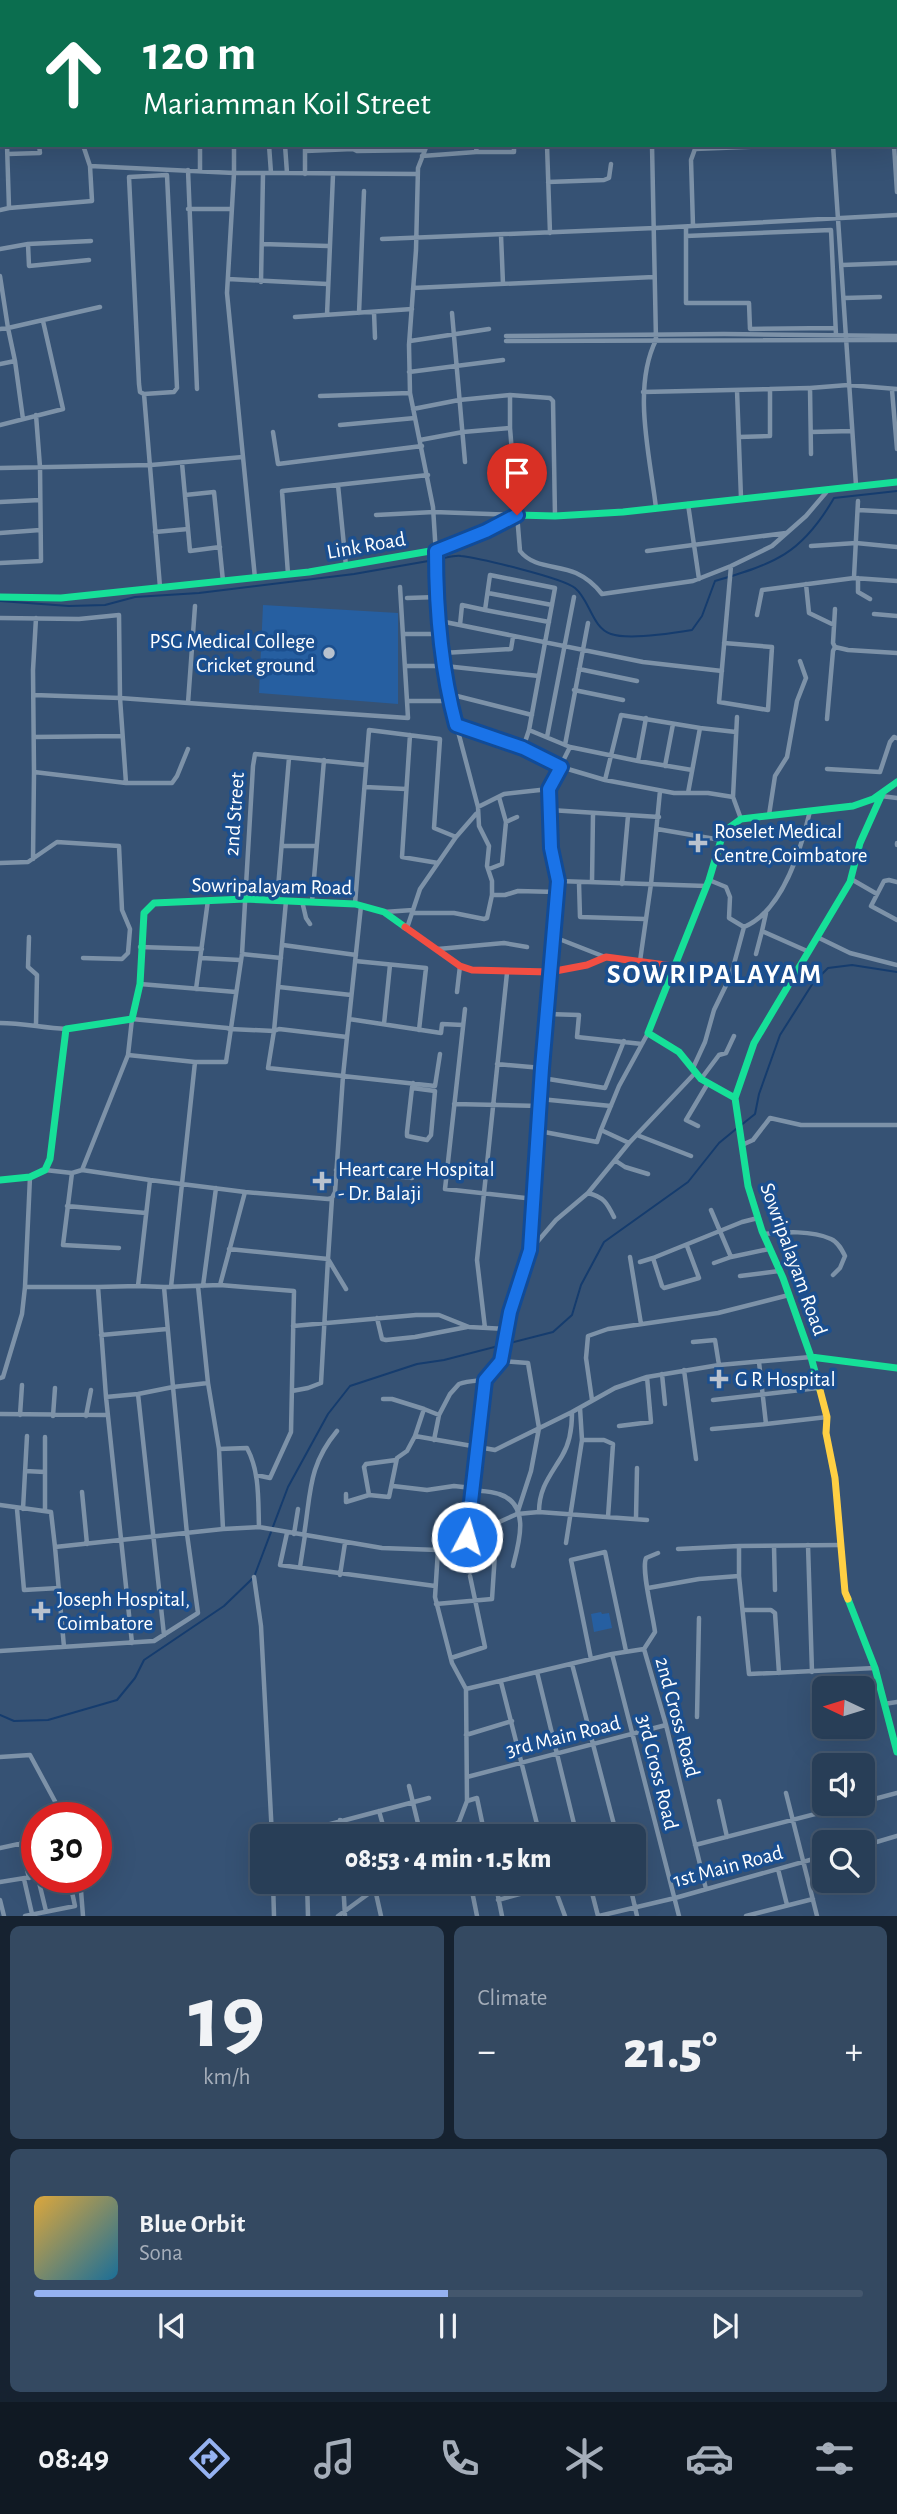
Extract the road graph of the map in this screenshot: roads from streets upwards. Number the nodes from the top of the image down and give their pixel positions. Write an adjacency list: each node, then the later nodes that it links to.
1 (8, 147): 20 (street)
2 (39, 147): 20 (street)
3 (84, 147): 24 (street)
4 (200, 147): 26 (street)
5 (234, 147): 27 (street)
6 (269, 147): 28 (street)
7 (285, 147): 29 (street)
8 (353, 147): 17 (street); 18 (street)
9 (456, 147): 21 (street)
10 (477, 147): 19 (street)
11 (514, 147): 19 (street)
12 (547, 147): 34 (street)
13 (652, 147): 46 (street)
14 (743, 147): 45 (street)
15 (833, 147): 43 (street)
16 (895, 147): 35 (street)
17 (306, 148): 31 (street)
18 (426, 148): 22 (street)
19 (476, 152): 21 (street)
20 (8, 154): 38 (street)
21 (456, 154): 22 (street)
22 (422, 156): 32 (street)
23 (611, 164): 34 (street)
24 (90, 166): 25 (street); 38 (street)
25 (188, 170): 26 (street); 39 (street)
26 (200, 170): 27 (street)
27 (234, 173): 30 (street); 40 (street)
28 (271, 173): 29 (street); 30 (street)
29 (287, 173): 31 (street)
30 (263, 174): 54 (street)
31 (305, 174): 33 (street)
32 (417, 174): 33 (street); 51 (street)
33 (333, 175): 55 (street)
34 (548, 182): 47 (street)
35 (897, 182): 37 (street)
36 (364, 191): 72 (street)
37 (897, 192)
38 (9, 208): 41 (street)
39 (188, 209): 40 (street); 96 (street)
40 (231, 209): 62 (street)
41 (0, 210)
42 (897, 215): 43 (street)
43 (837, 217): 45 (street); 59 (street)
44 (686, 226): 45 (street); 46 (street); 49 (street)
45 (693, 226)
46 (654, 228): 47 (street); 61 (street)
47 (550, 233): 48 (street)
48 (500, 235): 51 (street); 65 (street)
49 (686, 236): 78 (street); 78 (street)
50 (382, 239): 51 (street)
51 (416, 239): 66 (street)
52 (91, 240): 53 (street)
53 (28, 244): 56 (street); 57 (street)
54 (262, 244): 55 (street); 63 (street)
55 (328, 246): 64 (street)
56 (0, 249)
57 (89, 260)
58 (897, 263): 59 (street)
59 (842, 265): 68 (street)
60 (0, 276): 77 (street)
61 (654, 277): 65 (street); 85 (street)
62 (228, 279): 63 (street); 122 (street)
63 (261, 282): 64 (street)
64 (327, 284): 74 (street)
65 (503, 284): 66 (street)
66 (413, 288): 70 (street)
67 (880, 297): 68 (street)
68 (844, 298): 86 (street)
69 (100, 307): 76 (street)
70 (412, 309): 71 (street); 88 (street)
71 (374, 312): 72 (street); 83 (street)
72 (359, 313): 74 (street)
73 (452, 313): 81 (street)
74 (327, 315): 75 (street)
75 (295, 317)
76 (43, 321): 77 (street); 107 (street)
77 (8, 328): 80 (street); 90 (street)
78 (835, 328): 82 (street)
79 (489, 329): 81 (street)
80 (0, 330)
81 (454, 334): 88 (street); 92 (street)
82 (836, 335): 85 (street); 86 (street)
83 (375, 338)
84 (506, 338): 85 (street)
85 (656, 338): 86 (street); 101 (street)
86 (846, 338): 87 (street); 94 (street)
87 (897, 338)
88 (410, 341): 93 (street)
89 (503, 360): 92 (street)
90 (15, 361): 91 (street); 109 (street)
91 (0, 364)
92 (457, 366): 93 (street); 105 (street)
93 (410, 372): 100 (street)
94 (848, 385): 95 (street); 98 (street); 114 (street)
95 (810, 388): 97 (street); 117 (street)
96 (197, 389)
97 (770, 389): 99 (street); 118 (street)
98 (895, 389): 110 (street)
99 (737, 390): 101 (street); 118 (street)
100 (410, 393): 104 (street); 106 (street)
101 (643, 393): 139 (street)
102 (144, 394): 102 (street); 125 (street)
103 (510, 395): 105 (street); 113 (street); 145 (street)
104 (320, 396)
105 (459, 400): 106 (street); 116 (street)
106 (414, 409): 108 (street)
107 (36, 415): 109 (street); 127 (street)
108 (415, 418): 112 (street); 119 (street)
109 (23, 419): 111 (street)
110 (896, 424): 120 (street)
111 (0, 425)
112 (340, 425)
113 (510, 428): 116 (street); 144 (street)
114 (852, 431): 117 (street); 131 (street)
115 (273, 432): 119 (street)
116 (463, 432): 119 (street); 123 (street)
117 (811, 432): 121 (street)
118 (739, 437): 134 (street)
119 (421, 443): 128 (street)
120 (897, 449)
121 (811, 454)
122 (243, 457): 124 (street); 163 (street)
123 (466, 462)
124 (182, 463): 125 (street); 133 (street)
125 (151, 465): 127 (street); 148 (street)
126 (0, 466): 127 (street)
127 (40, 467): 135 (street)
128 (428, 475): 130 (street); 141 (street)
129 (897, 482): 131 (street, Link Road)
130 (338, 485): 159 (street); 161 (street)
131 (856, 485): 132 (street, Link Road)
132 (831, 487): 134 (street, Link Road); 150 (street)
133 (185, 495): 146 (street); 154 (street)
134 (741, 498): 138 (street, Link Road)
135 (40, 500): 137 (street); 147 (street)
136 (858, 501): 140 (street)
137 (0, 502)
138 (688, 504): 139 (street, Link Road); 152 (street)
139 (656, 508): 145 (street, Link Road)
140 (858, 510): 142 (street); 151 (street)
141 (433, 512): 143 (street); 144 (street); 157 (street)
142 (897, 512)
143 (376, 515)
144 (517, 515): 145 (street, Link Road); 157 (street, Link Road); 164 (street)
145 (555, 516)
146 (188, 529): 148 (street); 154 (street)
147 (40, 530): 149 (street); 158 (street)
148 (155, 532): 169 (street)
149 (0, 533)
150 (787, 533): 152 (street); 160 (street)
151 (856, 543): 153 (street); 155 (street); 162 (street)
152 (694, 545): 156 (street); 164 (street)
153 (811, 546)
154 (220, 547): 166 (street)
155 (897, 547)
156 (647, 551)
157 (436, 553): 159 (street, Link Road); 172 (street)
158 (0, 563)
159 (346, 566): 161 (street, Link Road)
160 (731, 566): 164 (street); 194 (street)
161 (288, 575): 163 (street, Link Road)
162 (856, 578): 165 (street); 167 (street); 175 (street)
163 (256, 579): 166 (street, Link Road)
164 (699, 579)
165 (897, 581)
166 (223, 582): 169 (street, Link Road)
167 (806, 584): 181 (street); 189 (street)
168 (400, 587): 190 (street)
169 (160, 588): 171 (street, Link Road)
170 (488, 593): 176 (street); 176 (street); 179 (street)
171 (0, 597)
172 (438, 597): 174 (street); 185 (street)
173 (573, 597): 195 (street)
174 (407, 598)
175 (870, 599)
176 (552, 605): 186 (street)
177 (195, 606): 214 (street)
178 (835, 609): 189 (street)
179 (485, 610): 186 (street); 188 (street)
180 (873, 614): 182 (street)
181 (757, 615)
182 (897, 616)
183 (0, 618): 184 (street)
184 (36, 618): 209 (street); 210 (street)
185 (440, 621): 188 (street); 191 (street)
186 (549, 622): 193 (street)
187 (588, 623): 197 (street)
188 (460, 625): 192 (street)
189 (834, 625): 196 (street)
190 (403, 634): 191 (street); 201 (street)
191 (440, 634): 198 (street)
192 (513, 637): 193 (street); 198 (street)
193 (545, 641): 195 (street); 205 (street)
194 (724, 643): 204 (street); 204 (street)
195 (564, 646): 197 (street); 227 (street)
196 (835, 648): 199 (street); 218 (street)
197 (583, 649): 203 (street); 204 (street)
198 (443, 653): 202 (street)
199 (897, 653)
200 (800, 661): 258 (street)
201 (406, 666): 202 (street); 212 (street)
202 (445, 666): 205 (street); 208 (street)
203 (579, 669): 206 (street); 207 (street)
204 (722, 671)
205 (539, 676): 215 (street)
206 (637, 681)
207 (574, 690): 211 (street); 229 (street)
208 (449, 694): 213 (street); 215 (street)
209 (34, 695): 210 (street); 226 (street)
210 (120, 698): 214 (street); 225 (street)
211 (623, 700)
212 (407, 701): 213 (street); 214 (street)
213 (450, 701): 220 (street)
214 (188, 703)
215 (532, 715): 222 (street)
216 (737, 717): 223 (street)
217 (646, 718): 219 (street); 232 (street); 235 (street)
218 (827, 719)
219 (673, 724): 221 (street); 237 (street)
220 (456, 725): 230 (street); 255 (street)
221 (700, 729): 223 (street); 240 (street)
222 (529, 730): 227 (street); 230 (street)
223 (736, 732): 252 (street)
224 (410, 735): 236 (street); 246 (street); 265 (street)
225 (121, 736): 226 (street); 244 (street)
226 (34, 737): 241 (street)
227 (547, 737): 229 (street)
228 (897, 738): 239 (street)
229 (568, 746): 232 (street); 238 (street)
230 (523, 748): 238 (street)
231 (188, 749): 244 (street)
232 (611, 756): 235 (street); 242 (street)
233 (289, 758): 234 (street, 2nd Street); 267 (street); 284 (street, 2nd Street)
234 (324, 760): 236 (street, 2nd Street); 268 (street)
235 (638, 761): 237 (street)
236 (366, 765): 245 (street)
237 (665, 766): 240 (street)
238 (561, 767): 242 (street); 247 (street)
239 (827, 769)
240 (692, 770): 249 (street)
241 (34, 772): 244 (street); 269 (street)
242 (605, 780): 248 (street)
243 (897, 782): 250 (street)
244 (126, 783)
245 (365, 787): 246 (street); 289 (street)
246 (405, 789): 271 (street)
247 (549, 789): 251 (street); 254 (street)
248 (660, 791): 249 (street); 261 (street)
249 (688, 793): 252 (street)
250 (882, 794): 253 (street); 256 (street); 273 (street)
251 (499, 797): 255 (street); 263 (street)
252 (733, 797): 262 (street)
253 (897, 798)
254 (550, 810): 257 (street); 274 (street)
255 (477, 811): 265 (street); 272 (street)
256 (810, 811): 258 (street); 292 (street)
257 (593, 814): 259 (street); 275 (street)
258 (769, 815): 262 (street)
259 (628, 816): 261 (street); 279 (street)
260 (517, 817): 263 (street)
261 (659, 817): 264 (street)
262 (741, 819): 266 (street)
263 (506, 822): 272 (street)
264 (657, 829): 266 (street); 280 (street)
265 (456, 837): 271 (street)
266 (721, 840): 278 (street)
267 (282, 846): 268 (street); 286 (street)
268 (316, 846): 288 (street)
269 (33, 859): 270 (street); 312 (street)
270 (0, 863)
271 (438, 863): 291 (street)
272 (489, 869): 283 (street)
273 (850, 879): 282 (street); 301 (street)
274 (558, 881): 277 (street); 281 (street)
275 (592, 882): 277 (street); 279 (street)
276 (897, 882): 282 (street)
277 (579, 883): 293 (street)
278 (707, 883): 280 (street); 296 (street); 320 (street)
279 (622, 884): 280 (street)
280 (651, 884): 293 (street)
281 (557, 892): 283 (street); 300 (street)
282 (877, 894): 294 (street)
283 (492, 895): 291 (street)
284 (245, 899): 285 (street, Sowripalayam Road); 286 (street, Sowripalayam Road); 308 (street, 2nd Street)
285 (208, 900): 303 (street, Sowripalayam Road); 305 (street)
286 (282, 900): 287 (street, Sowripalayam Road); 302 (street)
287 (302, 901): 288 (street, Sowripalayam Road); 295 (street)
288 (312, 902): 289 (street, Sowripalayam Road)
289 (358, 905): 290 (street, Sowripalayam Road); 314 (street)
290 (384, 912): 291 (street); 297 (street, Sowripalayam Road)
291 (413, 912): 297 (street)
292 (766, 912): 296 (street); 298 (street)
293 (645, 919): 316 (street)
294 (897, 920)
295 (310, 924)
296 (744, 927): 352 (street)
297 (407, 928): 306 (street, Sowripalayam Road)
298 (762, 931): 307 (street); 309 (street)
299 (29, 937): 335 (street)
300 (554, 937): 311 (street); 321 (street)
301 (817, 937): 307 (street); 318 (street)
302 (283, 945): 310 (street); 314 (street)
303 (140, 947): 305 (street); 323 (street, Sowripalayam Road)
304 (527, 947): 306 (street)
305 (202, 949): 313 (street)
306 (438, 949): 319 (street, Sowripalayam Road)
307 (807, 951): 355 (street)
308 (242, 954): 310 (street); 315 (street, 2nd Street)
309 (756, 954)
310 (281, 957): 324 (street)
311 (606, 957): 316 (street, Sowripalayam Road); 321 (street, Sowripalayam Road)
312 (83, 958)
313 (201, 958): 315 (street); 325 (street)
314 (356, 958): 317 (street); 328 (street)
315 (240, 960): 326 (street, 2nd Street)
316 (640, 961): 320 (street, Sowripalayam Road)
317 (390, 965): 334 (street); 339 (street)
318 (897, 965)
319 (460, 966): 322 (street, Sowripalayam Road); 327 (street)
320 (673, 966): 341 (street)
321 (550, 972): 322 (street, Sowripalayam Road); 330 (street)
322 (507, 973): 349 (street)
323 (140, 984): 325 (street); 331 (street, Sowripalayam Road)
324 (279, 986): 328 (street); 340 (street)
325 (196, 989): 326 (street)
326 (236, 992): 338 (street, 2nd Street)
327 (457, 992)
328 (351, 995): 332 (street)
329 (465, 1009): 336 (street)
330 (547, 1014): 344 (street); 350 (street)
331 (132, 1019): 337 (street); 338 (street); 347 (street)
332 (349, 1020): 334 (street); 343 (street)
333 (0, 1023): 335 (street)
334 (384, 1024): 339 (street)
335 (36, 1025): 337 (street)
336 (463, 1026): 339 (street); 357 (street)
337 (66, 1029): 369 (street)
338 (230, 1029): 340 (street); 348 (street, 2nd Street)
339 (419, 1030)
340 (274, 1031): 343 (street); 351 (street)
341 (648, 1033): 345 (street); 352 (street)
342 (734, 1036): 352 (street)
343 (347, 1037): 351 (street)
344 (624, 1041): 345 (street); 353 (street)
345 (642, 1045): 359 (street)
346 (440, 1054): 354 (street)
347 (128, 1055): 348 (street); 370 (street)
348 (195, 1062): 378 (street)
349 (497, 1064): 350 (street); 358 (street)
350 (542, 1068): 353 (street)
351 (343, 1076): 354 (street); 371 (street)
352 (699, 1076): 355 (street); 361 (street); 364 (street)
353 (542, 1078): 356 (street)
354 (413, 1086): 354 (street)
355 (735, 1098): 366 (street, Sowripalayam Road)
356 (540, 1102): 358 (street); 359 (street); 363 (street)
357 (454, 1104): 358 (street); 381 (street)
358 (493, 1105): 381 (street)
359 (611, 1106): 362 (street)
360 (897, 1125): 366 (street)
361 (698, 1126)
362 (601, 1130): 363 (street); 365 (street)
363 (539, 1131): 384 (street)
364 (637, 1135): 365 (street); 367 (street)
365 (629, 1143): 368 (street)
366 (742, 1145): 389 (street, Sowripalayam Road)
367 (691, 1156)
368 (616, 1161): 373 (street); 382 (street)
369 (44, 1170): 372 (street); 374 (street)
370 (82, 1170): 372 (street); 377 (street)
371 (336, 1170): 375 (street); 383 (street)
372 (72, 1173): 385 (street)
373 (648, 1174)
374 (30, 1177): 376 (street); 409 (street)
375 (412, 1178)
376 (0, 1180)
377 (150, 1180): 378 (street); 387 (street)
378 (182, 1184): 379 (street); 412 (street)
379 (216, 1188): 380 (street); 408 (street)
380 (245, 1192): 383 (street); 394 (street)
381 (483, 1192): 384 (street); 420 (street)
382 (588, 1193): 388 (street); 395 (street)
383 (332, 1198): 400 (street)
384 (534, 1199): 395 (street)
385 (66, 1206): 387 (street); 393 (street)
386 (711, 1210): 390 (street)
387 (146, 1213): 407 (street)
388 (614, 1217)
389 (758, 1218): 390 (street); 391 (street, Sowripalayam Road)
390 (721, 1231): 392 (street); 398 (street)
391 (763, 1234): 396 (street, Sowripalayam Road); 404 (street)
392 (687, 1246): 399 (street); 399 (street)
393 (119, 1248)
394 (229, 1250): 400 (street); 406 (street)
395 (530, 1250): 422 (street)
396 (769, 1250): 398 (street); 403 (street, Sowripalayam Road)
397 (629, 1257): 417 (street)
398 (732, 1257): 402 (street)
399 (653, 1258): 401 (street)
400 (328, 1259): 413 (street); 416 (street)
401 (640, 1262)
402 (714, 1263)
403 (779, 1270): 405 (street); 414 (street, Sowripalayam Road)
404 (833, 1275)
405 (740, 1276)
406 (220, 1285): 408 (street); 418 (street)
407 (138, 1286): 410 (street); 411 (street)
408 (201, 1286): 412 (street); 437 (street)
409 (25, 1287): 410 (street); 426 (street)
410 (97, 1287): 423 (street)
411 (164, 1287): 412 (street); 421 (street)
412 (171, 1287)
413 (346, 1289)
414 (789, 1295): 417 (street); 427 (street, Sowripalayam Road)
415 (377, 1318): 416 (street); 419 (street); 419 (street)
416 (324, 1324): 418 (street); 443 (street)
417 (641, 1324): 448 (street)
418 (293, 1326): 443 (street)
419 (469, 1327): 420 (street)
420 (485, 1328): 422 (street)
421 (167, 1329): 423 (street); 439 (street)
422 (507, 1329): 428 (street)
423 (101, 1335): 446 (street)
424 (693, 1342): 430 (street)
425 (0, 1355): 426 (street)
426 (8, 1355): 435 (street)
427 (811, 1357): 429 (street); 431 (street, Sowripalayam Road); 441 (street, Sowripalayam Road)
428 (501, 1361): 436 (street); 463 (street)
429 (759, 1362): 430 (street); 445 (street)
430 (719, 1364): 432 (street)
431 (897, 1368)
432 (684, 1370): 433 (street); 473 (street)
433 (662, 1374): 434 (street); 450 (street)
434 (646, 1377): 448 (street); 462 (street)
435 (0, 1378)
436 (485, 1380): 457 (street); 471 (street)
437 (208, 1383): 439 (street); 472 (street)
438 (22, 1385): 455 (street)
439 (173, 1387): 444 (street); 498 (street)
440 (54, 1388): 458 (street)
441 (818, 1388): 445 (street); 460 (street, Sowripalayam Road)
442 (92, 1390): 459 (street)
443 (292, 1391): 478 (street)
444 (138, 1394): 446 (street); 502 (street)
445 (762, 1395): 449 (street); 461 (street)
446 (106, 1396): 456 (street)
447 (383, 1399): 452 (street)
448 (592, 1400): 451 (street)
449 (713, 1400)
450 (665, 1404)
451 (580, 1408): 453 (street); 470 (street)
452 (424, 1409): 457 (street); 467 (street)
453 (572, 1412): 463 (street); 488 (street)
454 (0, 1415): 455 (street)
455 (20, 1415): 458 (street)
456 (107, 1415): 459 (street); 503 (street)
457 (439, 1415): 469 (street)
458 (53, 1416): 459 (street)
459 (86, 1416)
460 (827, 1417): 461 (street); 508 (street, Sowripalayam Road)
461 (766, 1424): 464 (street)
462 (619, 1426)
463 (539, 1428): 471 (street); 489 (street)
464 (712, 1429)
465 (337, 1431): 500 (street)
466 (27, 1436): 476 (street)
467 (415, 1436): 469 (street); 474 (street)
468 (45, 1437): 477 (street)
469 (434, 1440): 471 (street)
470 (582, 1440): 490 (street); 491 (street)
471 (475, 1447): 480 (street)
472 (219, 1449): 478 (street); 496 (street)
473 (696, 1459)
474 (396, 1460): 479 (street); 483 (street)
475 (637, 1468): 492 (street)
476 (26, 1471): 477 (street); 485 (street)
477 (45, 1472): 487 (street)
478 (256, 1475): 495 (street)
479 (392, 1486): 480 (street); 483 (street)
480 (472, 1489): 489 (street); 501 (street)
481 (82, 1492): 506 (street)
482 (346, 1494): 483 (street)
483 (369, 1494)
484 (0, 1505): 485 (street)
485 (20, 1509): 487 (street); 522 (street)
486 (298, 1509): 499 (street)
487 (45, 1511): 511 (street)
488 (539, 1512): 489 (street); 490 (street)
489 (517, 1514): 494 (street); 515 (street)
490 (570, 1515): 491 (street); 504 (street)
491 (608, 1517): 492 (street)
492 (636, 1518): 493 (street)
493 (647, 1520)
494 (497, 1523): 501 (street); 525 (street)
495 (262, 1528): 496 (street); 497 (street)
496 (223, 1529): 498 (street)
497 (287, 1533): 499 (street); 516 (street)
498 (187, 1534): 502 (street); 529 (street)
499 (293, 1534): 500 (street)
500 (304, 1535): 505 (street); 516 (street)
501 (467, 1537): 513 (street)
502 (153, 1538): 503 (street); 529 (street)
503 (121, 1541): 506 (street); 530 (street)
504 (566, 1542)
505 (345, 1543): 513 (street); 517 (street)
506 (87, 1544): 511 (street)
507 (808, 1545): 508 (street); 510 (street); 541 (street)
508 (841, 1545): 539 (street, Sowripalayam Road)
509 (739, 1546): 510 (street); 512 (street); 519 (street)
510 (774, 1546): 524 (street)
511 (55, 1547): 522 (street)
512 (678, 1549)
513 (438, 1550): 521 (street)
514 (658, 1553): 523 (street)
515 (513, 1566)
516 (300, 1567): 517 (street)
517 (340, 1574): 521 (street)
518 (470, 1576): 525 (street)
519 (739, 1576): 523 (street); 527 (street)
520 (254, 1577): 571 (street)
521 (435, 1586): 526 (street)
522 (59, 1588): 531 (street)
523 (649, 1588): 532 (street)
524 (775, 1590)
525 (473, 1600): 526 (street); 536 (street)
526 (436, 1604): 536 (street)
527 (744, 1609): 542 (street); 542 (street)
528 (699, 1618): 547 (street)
529 (164, 1635): 530 (street)
530 (132, 1643): 531 (street)
531 (64, 1647): 533 (street)
532 (643, 1649): 534 (street, 2nd Cross Road); 549 (street, 2nd Cross Road)
533 (0, 1651)
534 (626, 1651): 535 (street, 2nd Cross Road); 537 (street)
535 (612, 1654): 537 (street, 2nd Cross Road); 551 (street, 3rd Cross Road)
536 (451, 1658): 544 (street)
537 (591, 1659): 538 (street, 2nd Cross Road)
538 (572, 1664): 540 (street, 2nd Cross Road); 552 (street)
539 (875, 1668): 541 (street); 546 (street, Sowripalayam Road)
540 (537, 1672): 543 (street, 2nd Cross Road); 554 (street)
541 (812, 1672): 542 (street)
542 (779, 1673)
543 (501, 1682): 544 (street, 2nd Cross Road); 548 (street)
544 (466, 1689): 550 (street)
545 (897, 1702): 546 (street)
546 (884, 1703): 553 (street, Sowripalayam Road)
547 (697, 1717)
548 (512, 1721): 550 (street); 556 (street)
549 (666, 1725): 551 (street, 3rd Main Road); 585 (street, 2nd Cross Road)
550 (467, 1735): 557 (street)
551 (632, 1735): 552 (street, 3rd Main Road); 608 (street, 3rd Cross Road)
552 (594, 1745): 554 (street, 3rd Main Road); 580 (street)
553 (897, 1752)
554 (556, 1754): 556 (street, 3rd Main Road); 579 (street)
555 (0, 1757): 565 (street)
556 (522, 1762): 557 (street, 3rd Main Road); 578 (street)
557 (467, 1777): 563 (street)
558 (409, 1786): 566 (street)
559 (786, 1793): 570 (street)
560 (897, 1793): 562 (street)
561 (429, 1798): 566 (street)
562 (875, 1799)
563 (467, 1801): 576 (street); 577 (street)
564 (719, 1801): 582 (street)
565 (55, 1802)
566 (412, 1803): 567 (street); 575 (street)
567 (379, 1811): 569 (street); 574 (street)
568 (812, 1815): 570 (street)
569 (340, 1820): 572 (street); 573 (street)
570 (793, 1820): 582 (street); 588 (street)
571 (271, 1824)
572 (325, 1824)
573 (340, 1824)
574 (383, 1824)
575 (418, 1824)
576 (457, 1824)
577 (482, 1824)
578 (537, 1824)
579 (574, 1824)
580 (614, 1824)
581 (897, 1836): 583 (street)
582 (727, 1837): 585 (street)
583 (875, 1842)
584 (21, 1843): 586 (street)
585 (695, 1845): 592 (street, 2nd Cross Road)
586 (0, 1848)
587 (812, 1860): 588 (street, 1st Main Road)
588 (805, 1862): 589 (street, 1st Main Road); 609 (street)
589 (778, 1869): 592 (street, 1st Main Road); 612 (street)
590 (21, 1879): 591 (street)
591 (0, 1882)
592 (706, 1889): 608 (street, 1st Main Road)
593 (28, 1893): 615 (street)
594 (42, 1893): 614 (street)
595 (72, 1893): 614 (street)
596 (81, 1893): 619 (street)
597 (273, 1894): 620 (street)
598 (307, 1894): 621 (street)
599 (343, 1894): 616 (street)
600 (369, 1894): 616 (street)
601 (376, 1894): 623 (street)
602 (473, 1894): 624 (street)
603 (497, 1894): 611 (street)
604 (517, 1894): 611 (street)
605 (556, 1894): 626 (street)
606 (592, 1894): 627 (street)
607 (632, 1894): 613 (street)
608 (674, 1898): 613 (street, 1st Main Road); 629 (street, 3rd Cross Road)
609 (813, 1899): 612 (street); 631 (street)
610 (0, 1900): 617 (street)
611 (498, 1900): 625 (street)
612 (787, 1905): 630 (street)
613 (635, 1908): 627 (street, 1st Main Road); 628 (street)
614 (47, 1911): 615 (street)
615 (32, 1914): 618 (street)
616 (344, 1914): 622 (street)
617 (4, 1916)
618 (26, 1916)
619 (83, 1916)
620 (274, 1916)
621 (308, 1916)
622 (338, 1916)
623 (381, 1916)
624 (477, 1916)
625 (502, 1916)
626 (565, 1916)
627 (598, 1916)
628 (638, 1916)
629 (679, 1916)
630 (746, 1916)
631 (817, 1916)

